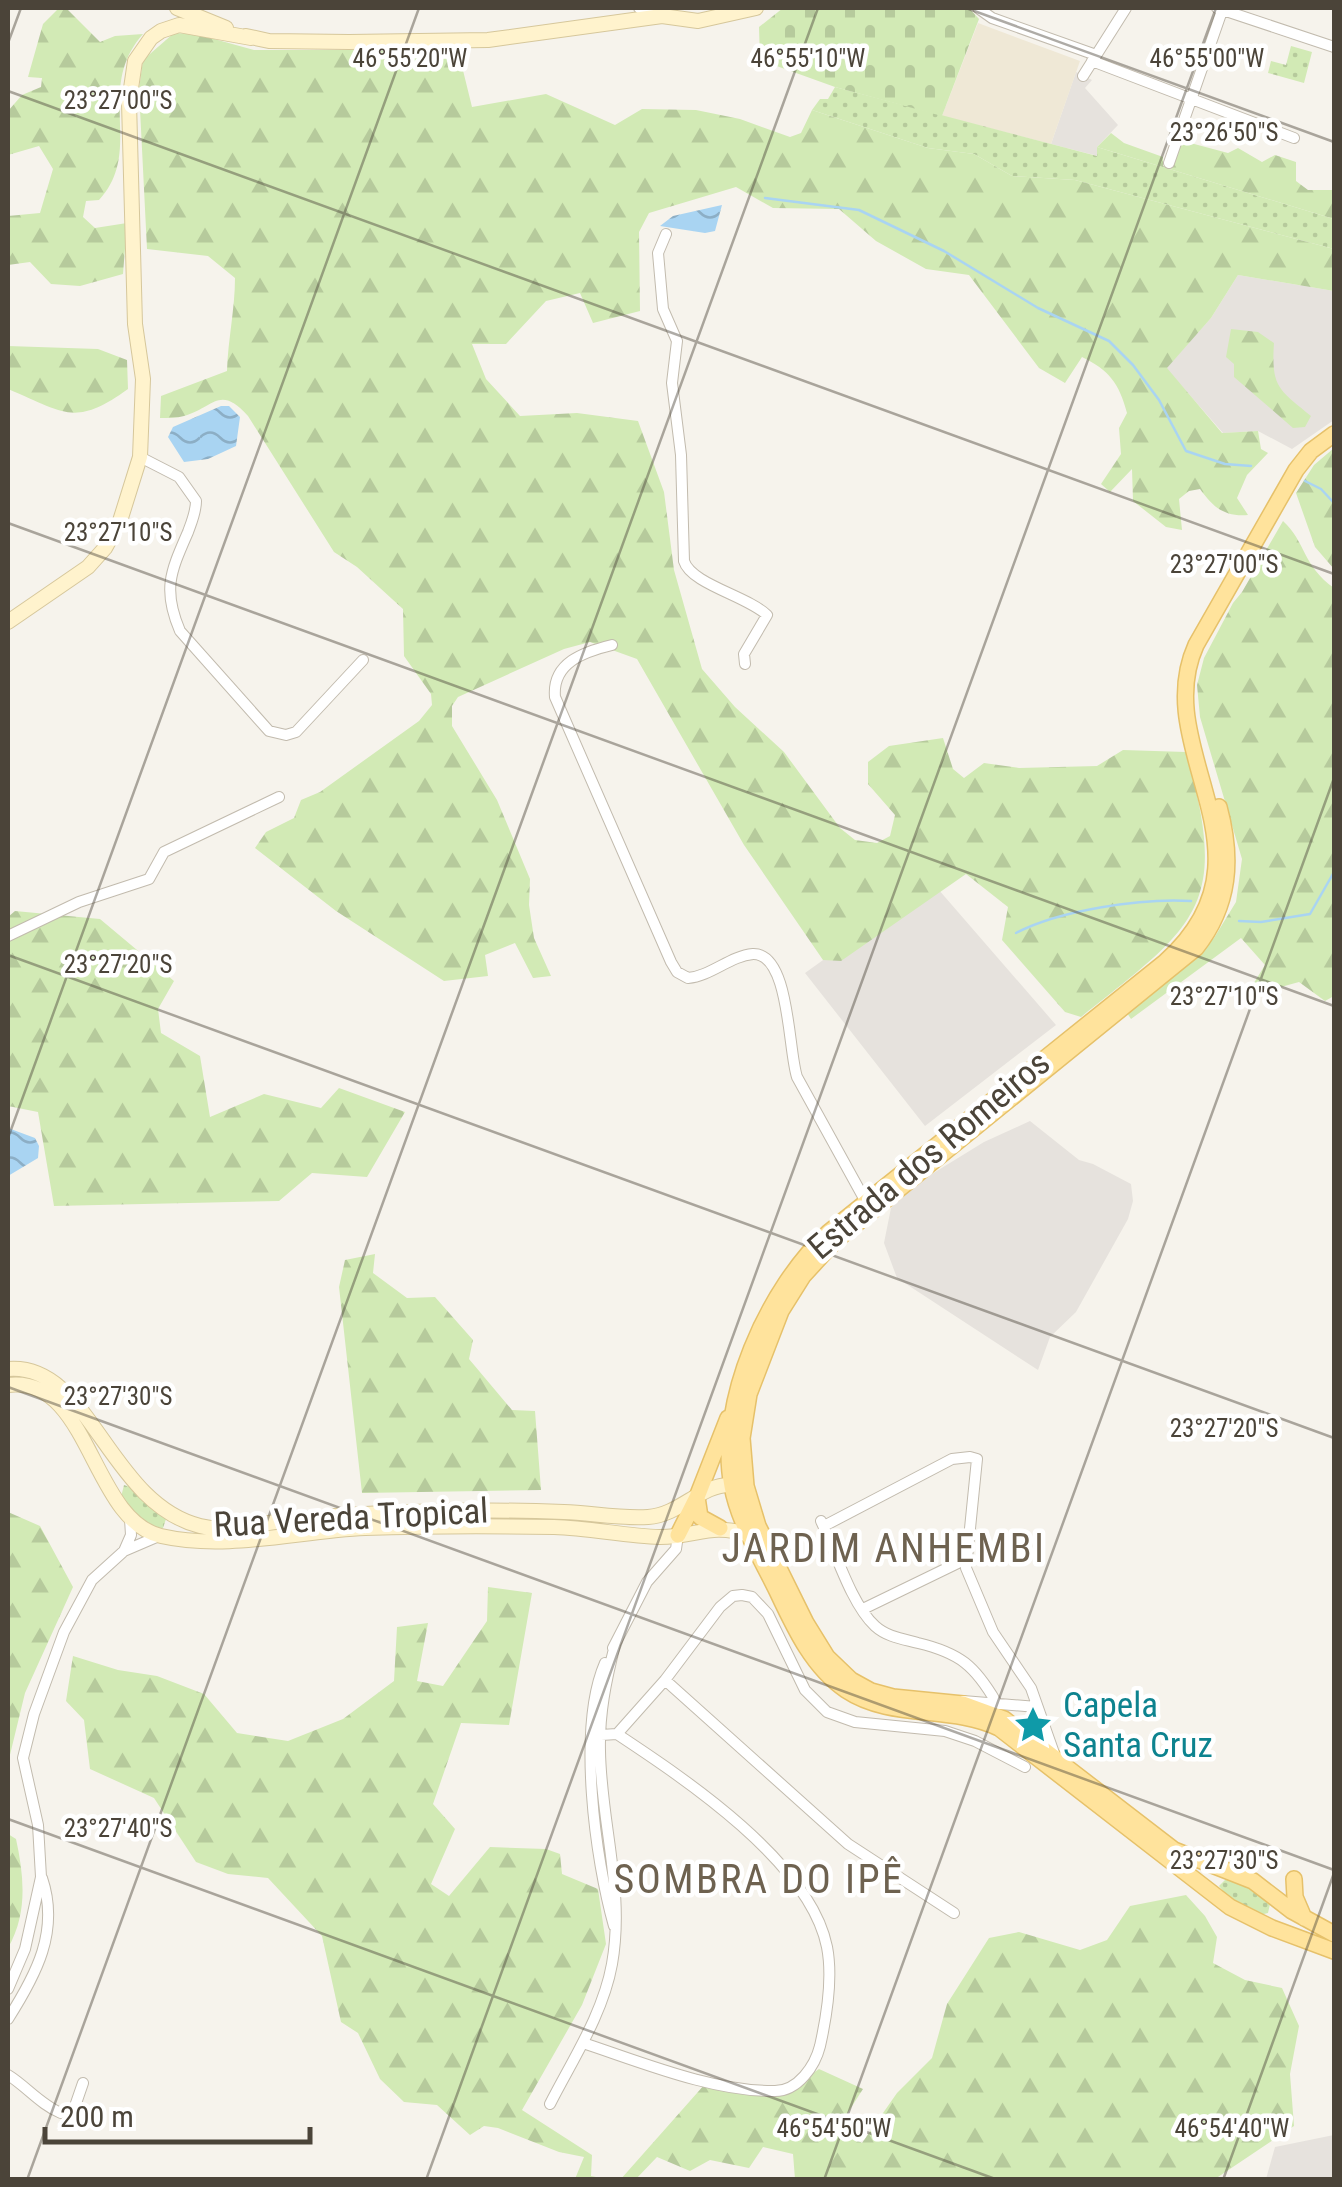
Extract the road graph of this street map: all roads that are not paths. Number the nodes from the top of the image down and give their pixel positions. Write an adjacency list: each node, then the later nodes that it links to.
1 (177, 8): 8 (street)
2 (638, 8): 7 (street)
3 (756, 8): 7 (street)
4 (978, 8): 10 (street)
5 (1126, 8): 10 (street)
6 (1220, 8): 9 (street); 12 (street)
7 (662, 16): 8 (street)
8 (252, 38): 17 (street)
9 (1334, 47)
10 (1094, 58): 11 (street); 12 (street)
11 (1083, 76)
12 (1191, 99): 13 (street); 14 (street)
13 (1294, 138)
14 (1169, 162)
15 (666, 234): 21 (street)
16 (1334, 434): 22 (main road, Estrada dos Romeiros)
17 (140, 458): 18 (street); 20 (street)
18 (8, 622)
19 (612, 645): 25 (street)
20 (363, 660)
21 (744, 664)
22 (1192, 735): 25 (main road, Estrada dos Romeiros); 36 (main road, Estrada dos Romeiros)
23 (279, 797): 24 (street)
24 (8, 936)
25 (866, 1202): 28 (main road, Estrada dos Romeiros)
26 (8, 1370): 29 (street, Rua Vereda Tropical)
27 (8, 1385): 31 (street, Rua Vereda Tropical)
28 (737, 1396): 30 (main road, Estrada dos Romeiros); 32 (main road)
29 (129, 1479): 31 (street); 34 (street, Rua Vereda Tropical)
30 (732, 1485): 32 (street, Rua Vereda Tropical); 36 (main road, Estrada dos Romeiros)
31 (110, 1489): 33 (street, Rua Vereda Tropical)
32 (698, 1497): 34 (street, Rua Vereda Tropical); 35 (main road); 37 (main road)
33 (130, 1518): 38 (street, Rua Vereda Tropical); 39 (street)
34 (176, 1518): 38 (street)
35 (720, 1528): 36 (street); 37 (street, Rua Vereda Tropical)
36 (754, 1531): 44 (main road, Estrada dos Romeiros); 55 (main road, Estrada dos Romeiros)
37 (678, 1535): 38 (street, Rua Vereda Tropical); 42 (street)
38 (159, 1536): 39 (street)
39 (124, 1551): 53 (street)
40 (964, 1560): 41 (street); 41 (street); 46 (street)
41 (863, 1608): 45 (street)
42 (615, 1645): 48 (street); 51 (street)
43 (665, 1680): 47 (street); 50 (street); 57 (street)
44 (949, 1702): 45 (street); 49 (main road, Estrada dos Romeiros)
45 (996, 1702): 46 (street)
46 (1037, 1707): 49 (street)
47 (617, 1734): 48 (street); 64 (street)
48 (600, 1735): 51 (street)
49 (1055, 1756): 52 (main road, Estrada dos Romeiros)
50 (1025, 1767)
51 (597, 1773): 64 (street)
52 (1226, 1869): 55 (main road); 56 (main road, Estrada dos Romeiros)
53 (41, 1877): 62 (street); 63 (street)
54 (1294, 1879): 58 (main road)
55 (1212, 1894): 59 (main road, Estrada dos Romeiros)
56 (1282, 1904): 58 (main road, Estrada dos Romeiros); 59 (main road)
57 (954, 1913)
58 (1304, 1918): 60 (main road, Estrada dos Romeiros)
59 (1260, 1922): 61 (main road, Estrada dos Romeiros)
60 (1334, 1934)
61 (1331, 1951)
62 (8, 1989)
63 (8, 2019)
64 (583, 2043): 67 (street)
65 (8, 2075): 66 (street)
66 (84, 2082)
67 (550, 2104)

